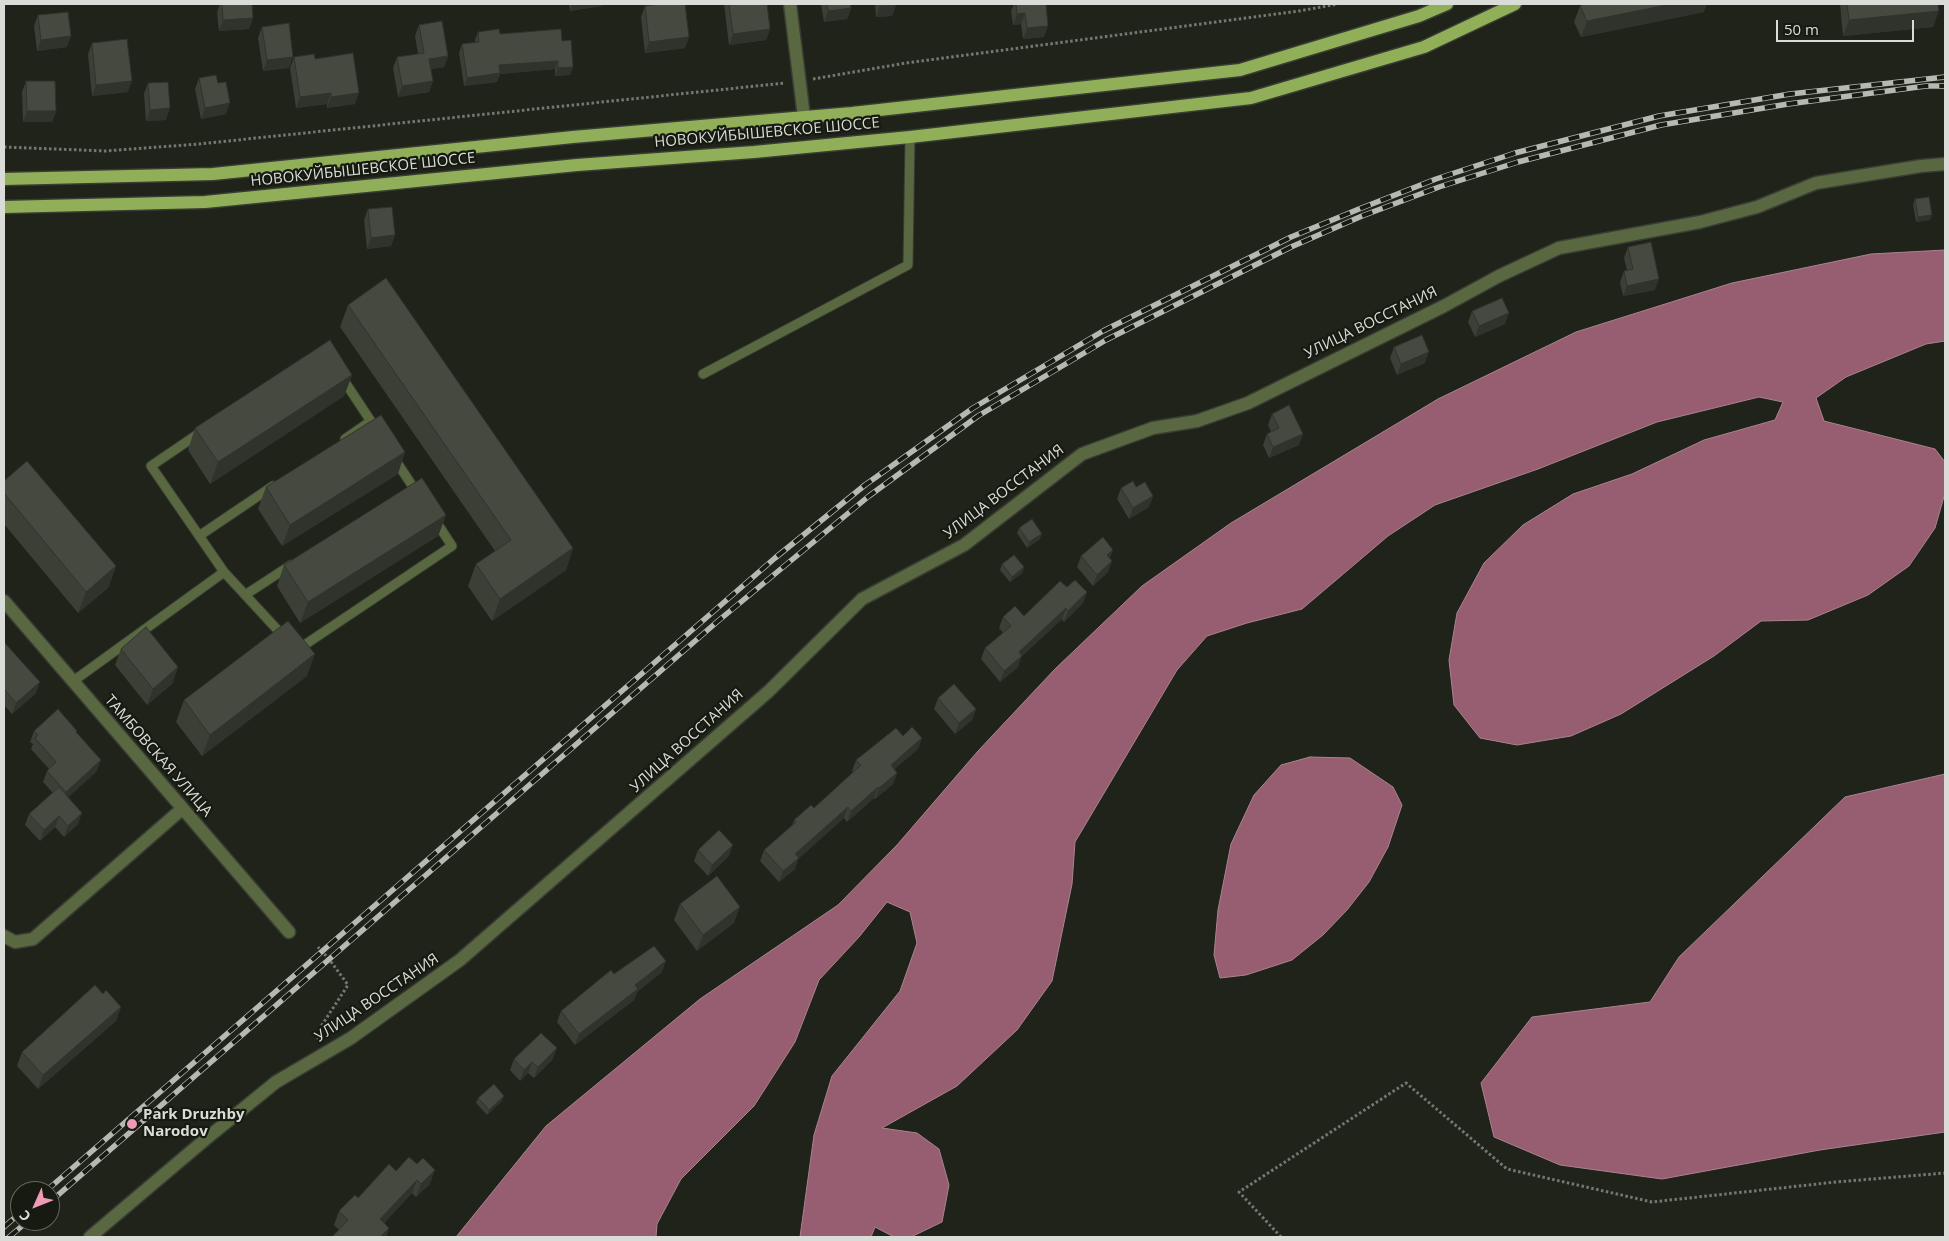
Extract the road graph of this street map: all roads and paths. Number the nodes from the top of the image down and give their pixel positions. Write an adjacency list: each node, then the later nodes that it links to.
1 (790, 4): 5 (street)
2 (1338, 4): 5 (path)
3 (1447, 4): 6 (main road, НОВОКУЙБЫШЕВСКОЕ ШОССЕ)
4 (1515, 4): 7 (main road, НОВОКУЙБЫШЕВСКОЕ ШОССЕ)
5 (800, 81): 6 (street); 8 (path)
6 (804, 116): 10 (main road, НОВОКУЙБЫШЕВСКОЕ ШОССЕ)
7 (910, 137): 11 (main road, НОВОКУЙБЫШЕВСКОЕ ШОССЕ); 13 (lane)
8 (4, 147)
9 (1945, 164): 30 (street, УЛИЦА ВОССТАНИЯ)
10 (4, 179)
11 (4, 207)
12 (334, 365): 14 (lane)
13 (703, 374)
14 (371, 421): 16 (lane); 17 (lane)
15 (208, 427): 20 (lane)
16 (381, 438)
17 (338, 443)
18 (392, 454): 23 (lane)
19 (281, 481): 20 (lane)
20 (199, 536): 22 (lane)
21 (301, 559): 23 (lane)
22 (224, 572): 23 (lane); 25 (lane)
23 (245, 595)
24 (4, 601): 25 (street, ТАМБОВСКАЯ УЛИЦА)
25 (72, 682): 26 (street, ТАМБОВСКАЯ УЛИЦА)
26 (182, 809): 27 (street, ТАМБОВСКАЯ УЛИЦА); 28 (street)
27 (288, 932)
28 (4, 936)
29 (318, 947): 30 (path)
30 (314, 1060): 32 (street, УЛИЦА ВОССТАНИЯ)
31 (1945, 1173): 33 (path)
32 (90, 1237)
33 (1281, 1237)

